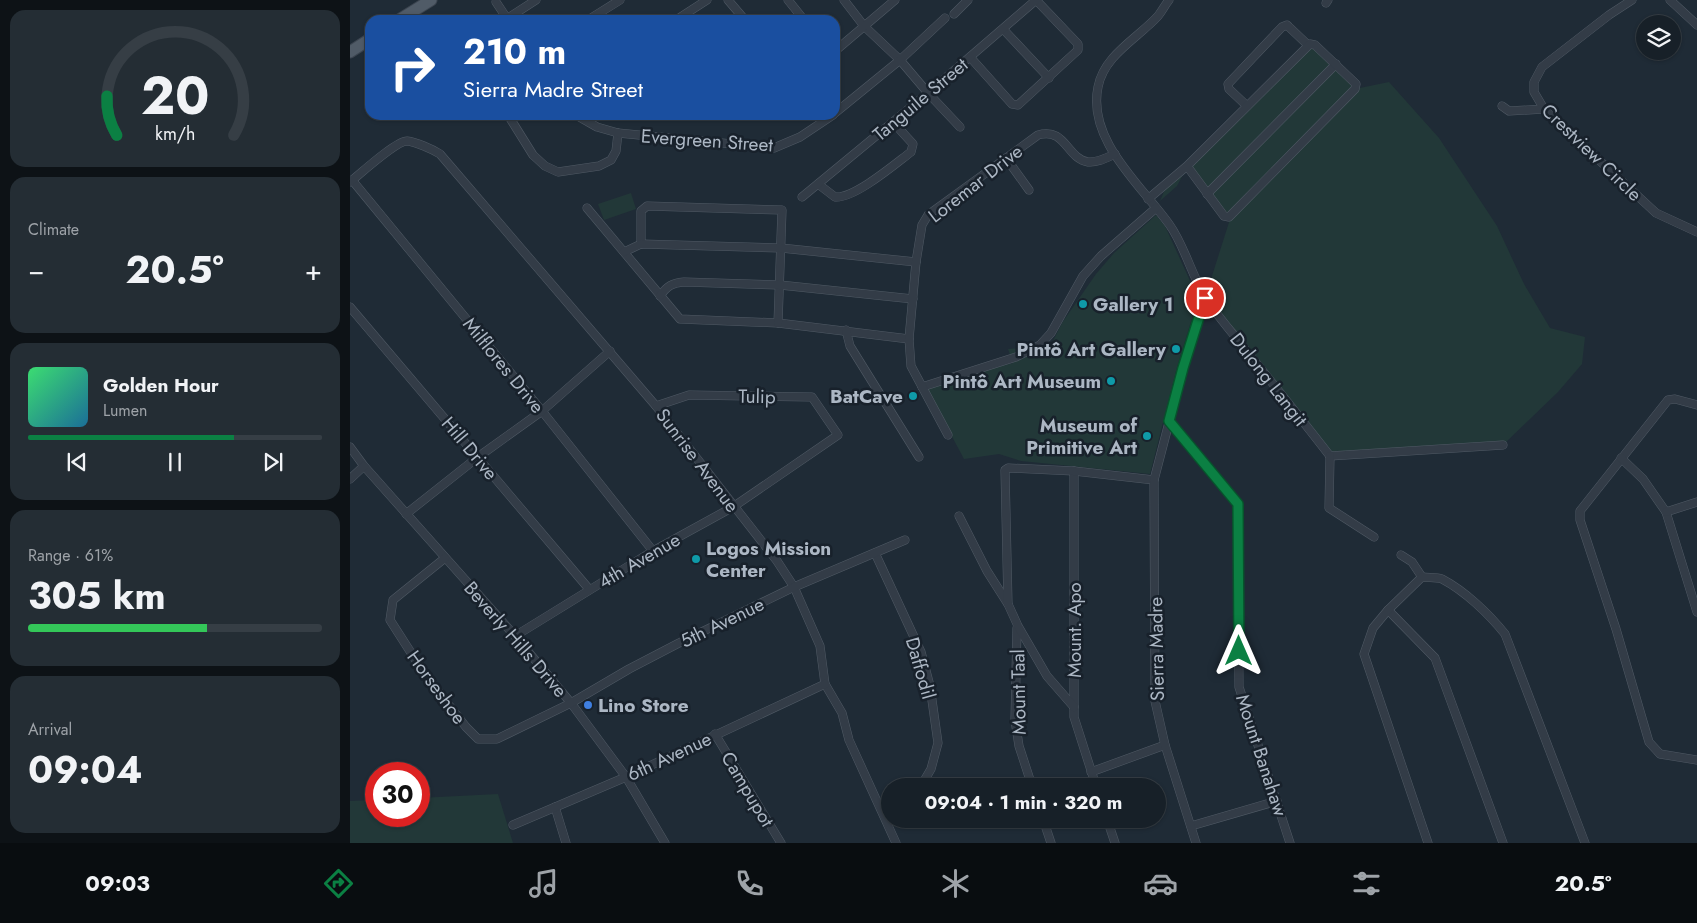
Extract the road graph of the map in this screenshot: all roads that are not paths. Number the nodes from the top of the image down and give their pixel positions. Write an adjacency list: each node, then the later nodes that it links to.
1 (431, 0): 16 (main road)
2 (536, 0): 18 (street)
3 (620, 0): 19 (street)
4 (707, 0): 20 (street)
5 (728, 0): 21 (street)
6 (788, 0): 22 (street)
7 (844, 0): 25 (street)
8 (895, 0): 25 (street)
9 (968, 0): 15 (street)
10 (1036, 0): 26 (street, Tanguile Street); 34 (street)
11 (1168, 0): 46 (street, Dulong Langit)
12 (1632, 0): 39 (street, Crestview Circle)
13 (1670, 0): 24 (street)
14 (494, 1): 17 (street)
15 (954, 14)
16 (407, 15)
17 (503, 15)
18 (514, 15)
19 (596, 15)
20 (684, 15)
21 (741, 15)
22 (800, 15)
23 (945, 18): 32 (street, Evergreen Street)
24 (1697, 25)
25 (864, 26): 29 (street); 32 (street)
26 (1003, 29): 31 (street, Tanguile Street); 34 (street)
27 (365, 42): 30 (main road)
28 (1308, 45): 33 (street); 36 (street); 36 (street)
29 (840, 47)
30 (350, 52)
31 (970, 58): 34 (street); 35 (street, Tanguile Street)
32 (900, 60): 35 (street); 38 (street, Evergreen Street)
33 (1336, 64): 52 (street); 52 (street)
34 (1048, 78)
35 (928, 94): 43 (street, Tanguile Street); 44 (street)
36 (1247, 106): 48 (street)
37 (1502, 106): 39 (street)
38 (840, 109)
39 (1544, 109): 57 (street, Crestview Circle)
40 (511, 120): 45 (street)
41 (584, 120): 45 (street, Evergreen Street)
42 (826, 120): 45 (street, Evergreen Street)
43 (894, 122): 50 (street, Tanguile Street); 50 (street)
44 (960, 127)
45 (618, 133)
46 (1115, 154): 47 (street, Loremar Drive); 54 (street, Dulong Langit)
47 (1006, 158): 51 (street); 61 (street, Loremar Drive)
48 (1187, 166): 52 (street); 54 (street)
49 (351, 181): 70 (street, Sunrise Avenue); 74 (street, Milflores Drive)
50 (818, 184): 53 (street, Tanguile Street)
51 (1029, 190)
52 (1207, 194)
53 (802, 197)
54 (1148, 199): 56 (street, Dulong Langit)
55 (587, 208): 60 (street)
56 (1156, 208): 64 (street, Dulong Langit); 71 (street)
57 (1697, 232)
58 (641, 244): 59 (street); 59 (street); 60 (street)
59 (781, 248): 61 (street); 62 (street)
60 (624, 252): 63 (street)
61 (916, 262): 65 (street, Loremar Drive)
62 (780, 285): 63 (street); 65 (street); 67 (street)
63 (660, 296): 67 (street)
64 (1205, 298): 75 (street, Sierra Madre); 80 (street, Dulong Langit)
65 (913, 299): 69 (street, Loremar Drive)
66 (350, 307): 81 (street, Hill Drive)
67 (778, 323): 68 (street)
68 (846, 330): 69 (street); 82 (street)
69 (909, 339): 71 (street, Loremar Drive)
70 (610, 351): 73 (street, Sunrise Avenue); 74 (street)
71 (922, 387): 76 (street, Loremar Drive)
72 (1697, 405): 83 (street)
73 (656, 406): 77 (street, Tulip); 89 (street, Sunrise Avenue)
74 (542, 411): 81 (street); 95 (street, Milflores Drive)
75 (1169, 421): 87 (street, Sierra Madre); 118 (street, Mount Banahaw)
76 (948, 435)
77 (838, 436): 89 (street, 4th Avenue)
78 (1503, 445): 80 (street)
79 (350, 447): 84 (street, Beverly Hills Drive)
80 (1330, 456): 93 (street)
81 (478, 457): 91 (street); 101 (street, Hill Drive)
82 (919, 457)
83 (1621, 458): 90 (street); 112 (street)
84 (364, 466): 86 (street); 91 (street, Beverly Hills Drive)
85 (1074, 471): 87 (street); 102 (street); 109 (street, Mount. Apo)
86 (350, 479)
87 (1154, 480): 111 (street, Sierra Madre)
88 (1697, 502): 90 (street)
89 (733, 507): 95 (street, 4th Avenue); 100 (street, Sunrise Avenue)
90 (1666, 512): 104 (street)
91 (406, 514): 98 (street, Beverly Hills Drive)
92 (959, 516): 102 (street)
93 (1374, 537)
94 (905, 540): 96 (street, 5th Avenue)
95 (653, 551): 101 (street, 4th Avenue)
96 (875, 553): 100 (street, 5th Avenue); 115 (street, Daffodil)
97 (1401, 555): 99 (street)
98 (445, 558): 106 (street, Beverly Hills Drive); 108 (street, Horseshoe)
99 (1422, 577): 103 (street); 136 (street)
100 (794, 587): 107 (street, Sunrise Avenue); 108 (street, 5th Avenue)
101 (590, 589): 106 (street, 4th Avenue)
102 (1008, 604): 105 (street)
103 (1388, 610): 134 (street); 135 (street)
104 (1697, 612)
105 (1018, 626): 109 (street); 116 (street, Mount Taal)
106 (515, 636): 108 (street, Beverly Hills Drive)
107 (825, 684): 110 (street, 6th Avenue); 119 (street, Sunrise Avenue)
108 (571, 703): 114 (street, Beverly Hills Drive)
109 (1074, 707): 113 (street, Mount. Apo)
110 (715, 734): 114 (street, 6th Avenue); 128 (street, Campupot)
111 (1165, 746): 113 (street); 122 (street, Sierra Madre)
112 (1697, 760)
113 (1091, 772): 117 (street, Mount. Apo)
114 (626, 777): 120 (street, 6th Avenue); 127 (street, Beverly Hills Drive)
115 (926, 778)
116 (1029, 778)
117 (1093, 778)
118 (1277, 801): 122 (street); 133 (street, Mount Banahaw)
119 (881, 805)
120 (555, 807): 121 (street, 6th Avenue); 126 (street)
121 (512, 825)
122 (1191, 826): 132 (street, Sierra Madre)
123 (891, 828): 129 (street, Sunrise Avenue)
124 (1046, 828): 130 (street)
125 (1109, 828): 131 (street)
126 (566, 843)
127 (664, 843)
128 (781, 843)
129 (896, 843)
130 (1051, 843)
131 (1114, 843)
132 (1196, 843)
133 (1290, 843)
134 (1428, 843)
135 (1503, 843)
136 (1585, 843)

